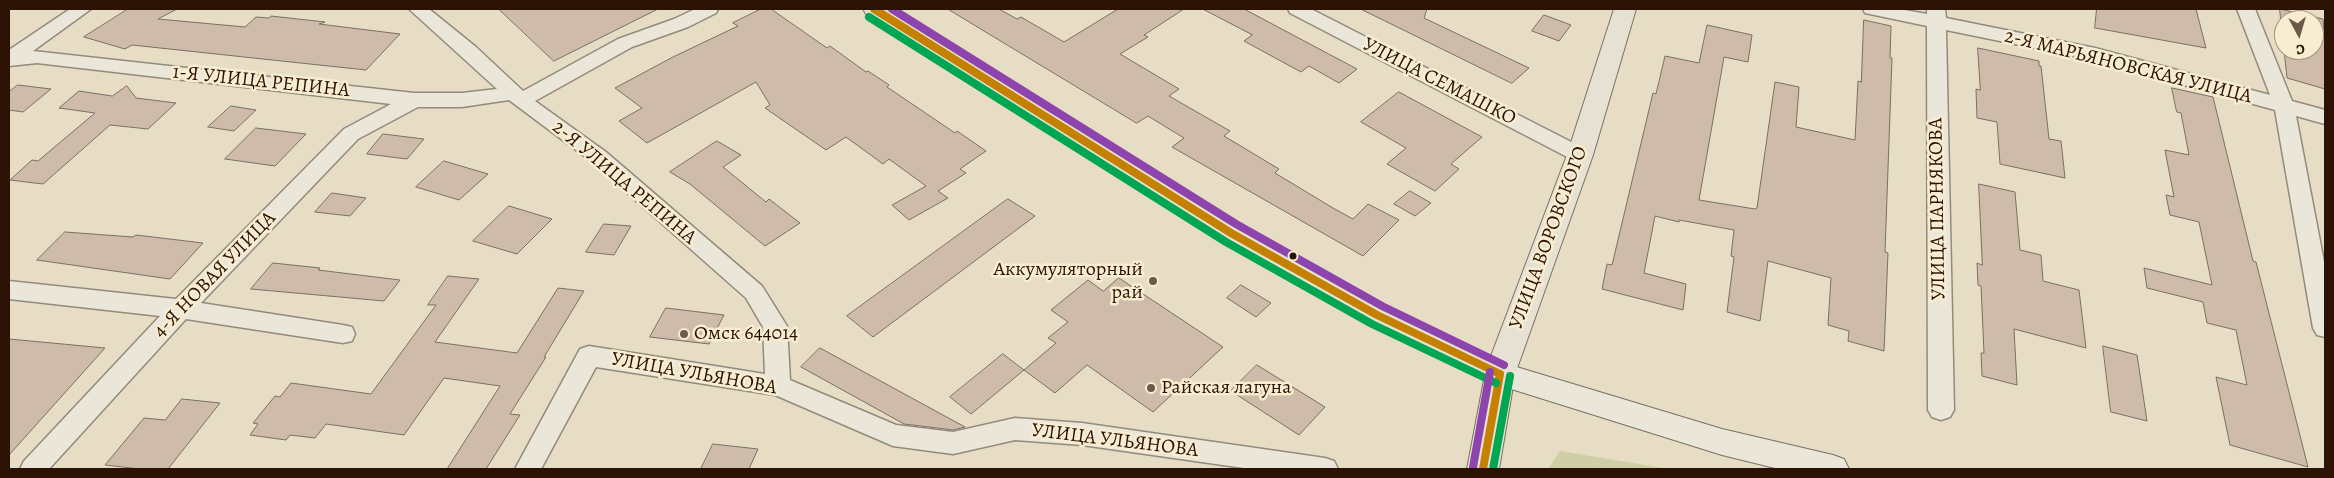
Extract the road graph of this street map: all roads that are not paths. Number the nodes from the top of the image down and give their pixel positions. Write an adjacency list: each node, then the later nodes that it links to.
1 (82, 9): 10 (street)
2 (418, 9): 11 (street, 2-Я УЛИЦА РЕПИНА)
3 (709, 9): 11 (street)
4 (874, 9): 20 (main road)
5 (1297, 9): 15 (street, УЛИЦА СЕМАШКО)
6 (1625, 9): 15 (main road, УЛИЦА ВОРОВСКОГО)
7 (1872, 9): 9 (street, 2-Я МАРЬЯНОВСКАЯ УЛИЦА)
8 (2246, 9): 13 (street)
9 (1936, 15): 13 (street, 2-Я МАРЬЯНОВСКАЯ УЛИЦА); 22 (street, УЛИЦА ПАРНЯКОВА)
10 (9, 59): 12 (street, 1-Я УЛИЦА РЕПИНА)
11 (517, 96): 12 (street, 1-Я УЛИЦА РЕПИНА); 21 (street, 2-Я УЛИЦА РЕПИНА)
12 (414, 100): 17 (street, 4-Я НОВАЯ УЛИЦА)
13 (2284, 106): 14 (street, 2-Я МАРЬЯНОВСКАЯ УЛИЦА); 18 (street)
14 (2325, 117)
15 (1580, 155): 20 (main road, УЛИЦА ВОРОВСКОГО)
16 (9, 290): 17 (street)
17 (181, 309): 19 (street); 23 (street, 4-Я НОВАЯ УЛИЦА)
18 (2325, 328)
19 (343, 334)
20 (1500, 374): 26 (main road, УЛИЦА ВОРОВСКОГО); 27 (main road)
21 (778, 386): 24 (street, УЛИЦА УЛЬЯНОВА); 25 (street, УЛИЦА УЛЬЯНОВА)
22 (1941, 410)
23 (33, 469)
24 (528, 469)
25 (1325, 469)
26 (1483, 469)
27 (1833, 469)

